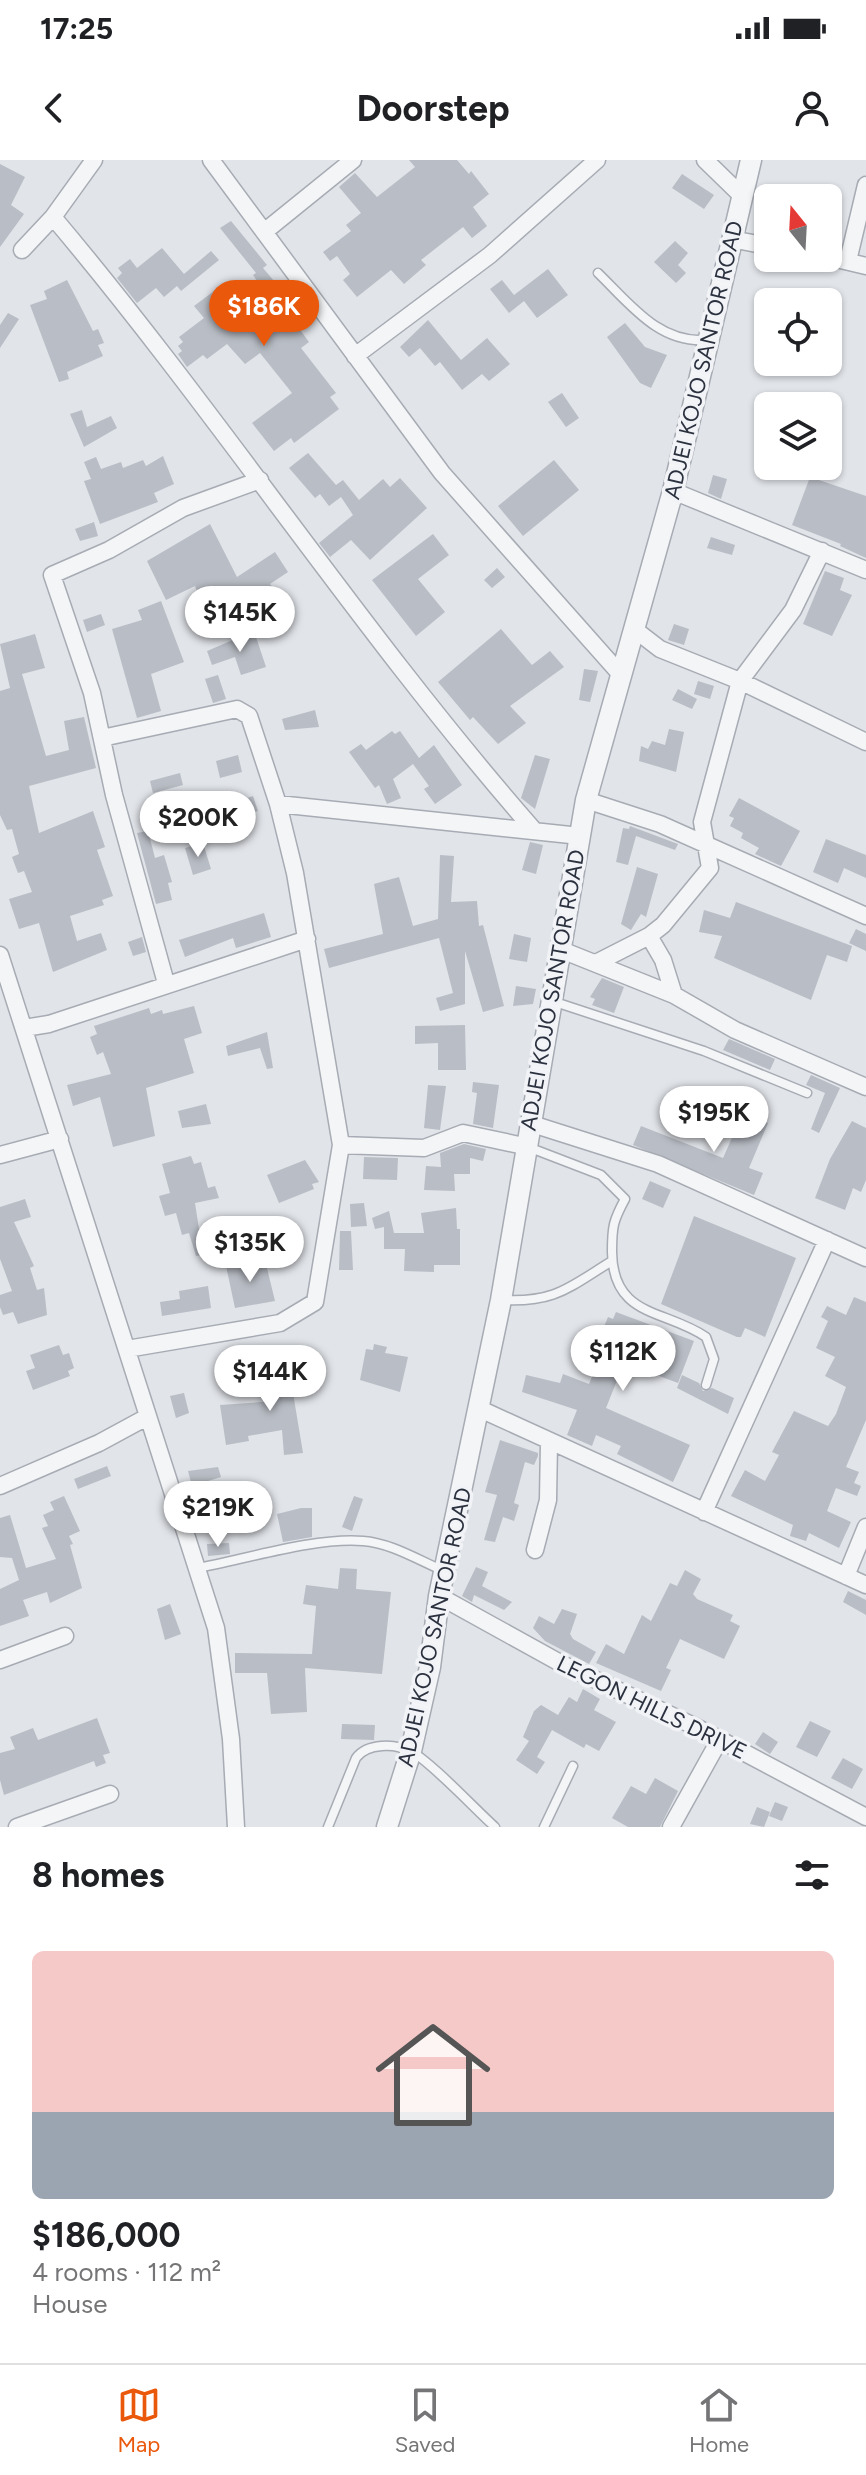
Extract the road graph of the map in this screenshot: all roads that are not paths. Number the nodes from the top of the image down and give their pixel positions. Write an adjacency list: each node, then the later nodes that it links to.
1 (94, 160): 9 (street)
2 (211, 160): 10 (street)
3 (353, 160): 10 (street)
4 (597, 160): 19 (street)
5 (705, 160): 8 (street)
6 (751, 160): 8 (street, ADJEI KOJO SANTOR ROAD)
7 (866, 185): 15 (street)
8 (742, 196): 11 (street, ADJEI KOJO SANTOR ROAD)
9 (53, 217): 13 (street); 20 (street)
10 (264, 232): 19 (street)
11 (731, 239): 12 (street); 18 (street, ADJEI KOJO SANTOR ROAD)
12 (754, 243)
13 (22, 250)
14 (842, 260): 15 (street)
15 (848, 261): 16 (street)
16 (866, 266)
17 (598, 273): 18 (lane)
18 (709, 340): 21 (street, ADJEI KOJO SANTOR ROAD)
19 (355, 356): 25 (street)
20 (260, 480): 27 (street); 31 (street)
21 (673, 491): 22 (street); 24 (street, ADJEI KOJO SANTOR ROAD)
22 (822, 551): 23 (street); 26 (street)
23 (866, 570)
24 (634, 629): 25 (street, ADJEI KOJO SANTOR ROAD); 26 (street)
25 (622, 676): 29 (street, ADJEI KOJO SANTOR ROAD)
26 (740, 681): 28 (street); 33 (street)
27 (102, 738): 30 (street); 40 (street)
28 (866, 742)
29 (586, 800): 32 (street, ADJEI KOJO SANTOR ROAD); 33 (street)
30 (278, 804): 31 (street); 36 (street)
31 (533, 829): 32 (street)
32 (580, 836): 37 (street, ADJEI KOJO SANTOR ROAD)
33 (706, 845): 34 (street); 35 (street)
34 (866, 916)
35 (649, 936): 39 (street); 41 (street)
36 (307, 939): 40 (street); 48 (street)
37 (559, 949): 39 (street); 42 (street, ADJEI KOJO SANTOR ROAD)
38 (0, 955): 43 (street)
39 (596, 963): 41 (street)
40 (166, 983): 43 (street)
41 (674, 995): 44 (street)
42 (552, 1001): 45 (lane); 46 (street, ADJEI KOJO SANTOR ROAD)
43 (24, 1028): 47 (street)
44 (866, 1087)
45 (807, 1093)
46 (529, 1123): 49 (street, ADJEI KOJO SANTOR ROAD); 51 (street)
47 (60, 1139): 50 (street); 55 (street)
48 (341, 1145): 49 (street); 55 (street)
49 (524, 1146): 53 (lane); 54 (street, ADJEI KOJO SANTOR ROAD)
50 (0, 1155)
51 (827, 1240): 52 (street); 61 (street)
52 (866, 1258)
53 (612, 1261): 54 (lane); 56 (lane)
54 (501, 1300): 57 (street, ADJEI KOJO SANTOR ROAD)
55 (127, 1349): 58 (street)
56 (706, 1385)
57 (480, 1409): 59 (street); 65 (street, ADJEI KOJO SANTOR ROAD)
58 (147, 1417): 60 (street); 64 (street)
59 (549, 1443): 61 (street); 63 (street)
60 (0, 1486)
61 (704, 1512): 66 (street)
62 (866, 1527): 66 (street)
63 (535, 1550)
64 (198, 1568): 65 (lane); 77 (street)
65 (444, 1571): 68 (street, ADJEI KOJO SANTOR ROAD)
66 (846, 1576): 67 (street)
67 (866, 1585)
68 (439, 1596): 71 (street, LEGON HILLS DRIVE); 72 (street, ADJEI KOJO SANTOR ROAD)
69 (65, 1636): 70 (street)
70 (0, 1660)
71 (720, 1739): 75 (street, LEGON HILLS DRIVE); 82 (street)
72 (411, 1751): 78 (lane); 79 (street, ADJEI KOJO SANTOR ROAD); 80 (lane)
73 (573, 1766): 81 (lane)
74 (110, 1794): 76 (street)
75 (862, 1820)
76 (17, 1827)
77 (236, 1827)
78 (328, 1827)
79 (387, 1827)
80 (495, 1827)
81 (544, 1827)
82 (671, 1827)

